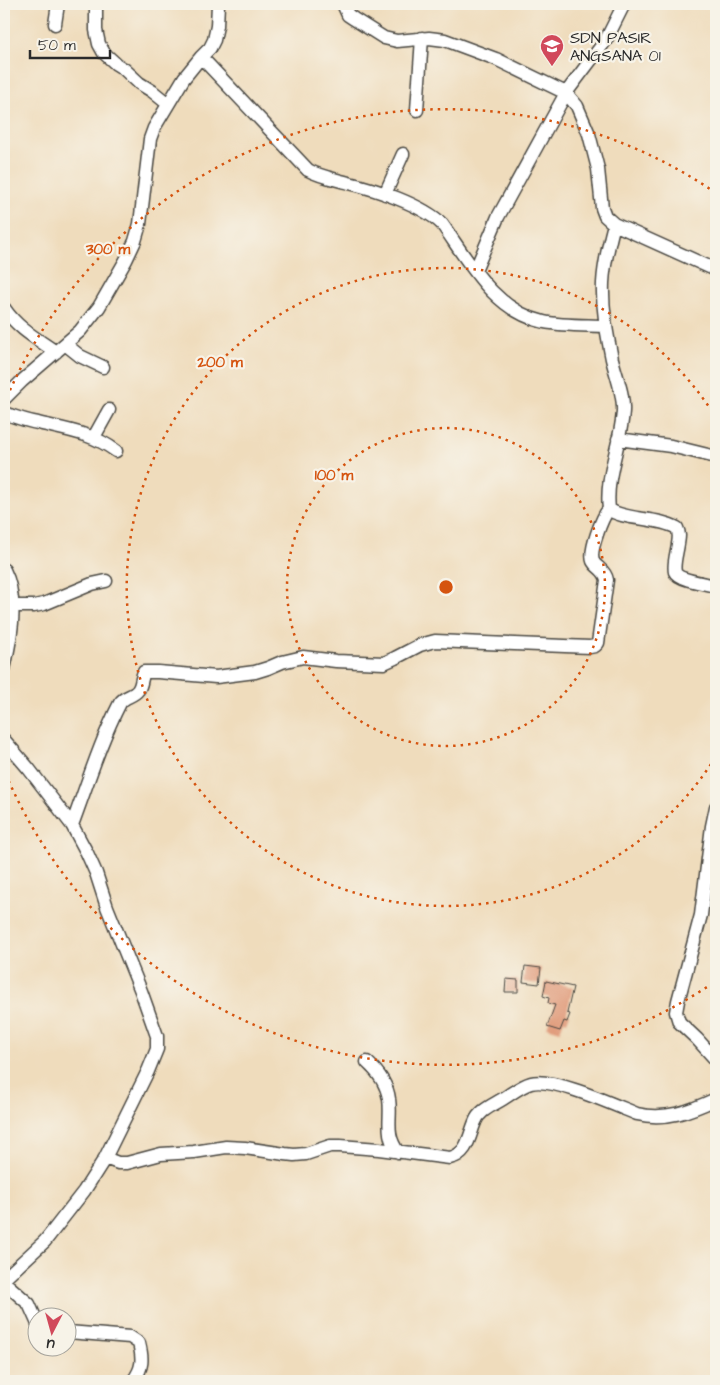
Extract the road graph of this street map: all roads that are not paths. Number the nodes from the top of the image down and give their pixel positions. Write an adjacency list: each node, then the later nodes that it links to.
1 (58, 4): 6 (street)
2 (96, 4): 10 (street)
3 (218, 4): 8 (street)
4 (343, 4): 7 (street)
5 (624, 4): 9 (street)
6 (55, 24)
7 (422, 38): 9 (street); 11 (street)
8 (200, 57): 10 (street); 13 (street)
9 (566, 93): 14 (street); 16 (street)
10 (168, 104): 19 (street)
11 (417, 110)
12 (403, 154): 13 (street)
13 (385, 194): 16 (street)
14 (614, 224): 15 (street); 18 (street)
15 (716, 270)
16 (475, 272): 18 (street)
17 (4, 308): 19 (street)
18 (606, 326): 25 (street)
19 (61, 348): 20 (street); 21 (street)
20 (103, 367)
21 (4, 399)
22 (109, 410): 24 (street)
23 (4, 413): 24 (street)
24 (94, 438): 26 (street)
25 (618, 439): 27 (street); 28 (street)
26 (116, 451)
27 (716, 457)
28 (609, 509): 31 (street); 36 (street)
29 (4, 570): 32 (street)
30 (106, 581): 32 (street)
31 (716, 586)
32 (13, 606): 33 (street)
33 (4, 669)
34 (4, 740): 36 (street)
35 (716, 807): 37 (street)
36 (72, 826): 41 (street)
37 (716, 1060)
38 (367, 1062): 40 (street)
39 (716, 1099): 40 (street)
40 (398, 1152): 41 (street)
41 (105, 1158): 42 (street)
42 (4, 1279)
43 (4, 1282): 44 (street)
44 (31, 1308)
45 (78, 1333): 46 (street)
46 (133, 1381)

